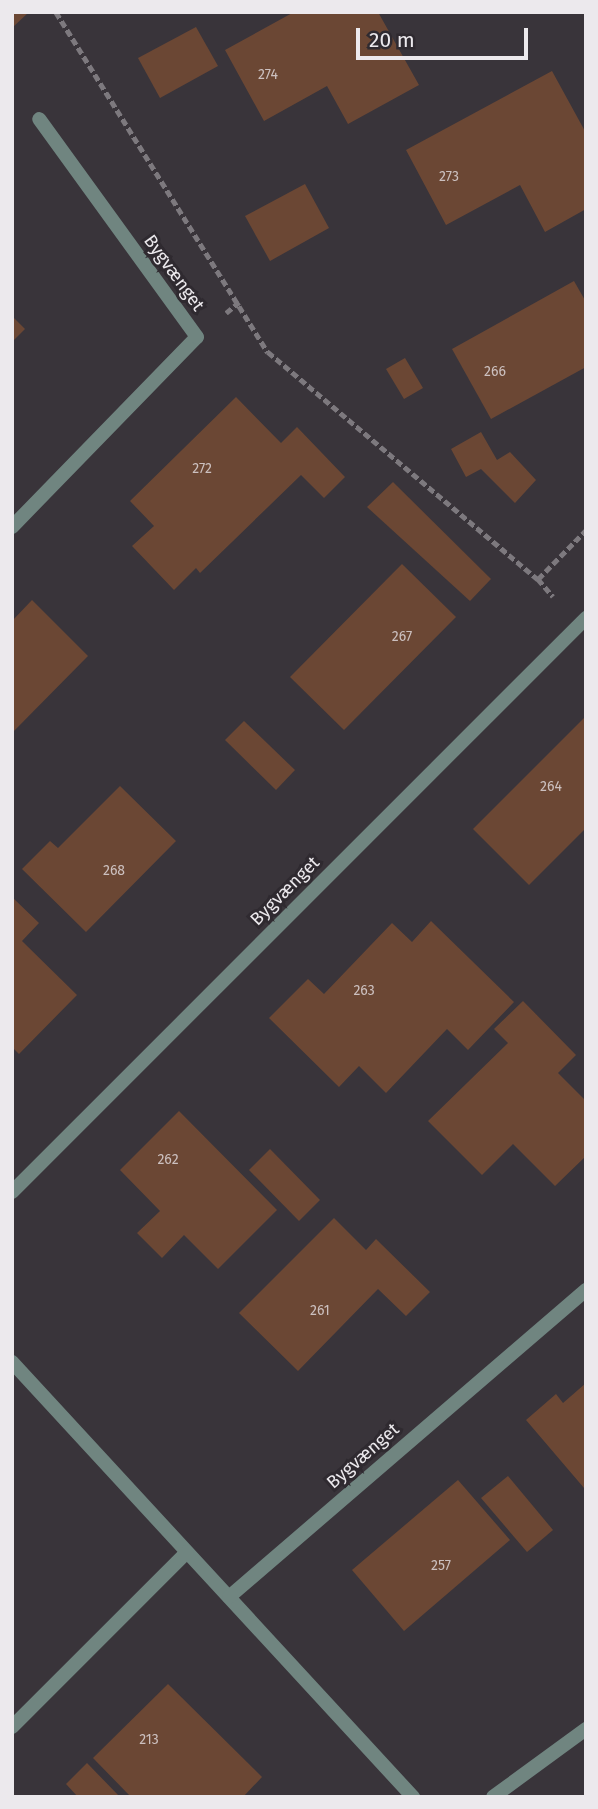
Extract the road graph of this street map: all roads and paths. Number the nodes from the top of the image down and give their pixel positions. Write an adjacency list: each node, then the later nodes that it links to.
1 (56, 12): 4 (path)
2 (39, 119): 3 (street, Bygvænget)
3 (12, 527)
4 (586, 530)
5 (586, 618): 6 (street, Bygvænget)
6 (12, 1192)
7 (586, 1290): 10 (street, Bygvænget)
8 (12, 1362): 9 (street)
9 (187, 1552): 10 (street); 11 (street)
10 (229, 1597): 13 (street)
11 (12, 1727)
12 (586, 1729): 14 (street)
13 (413, 1797)
14 (493, 1797)

